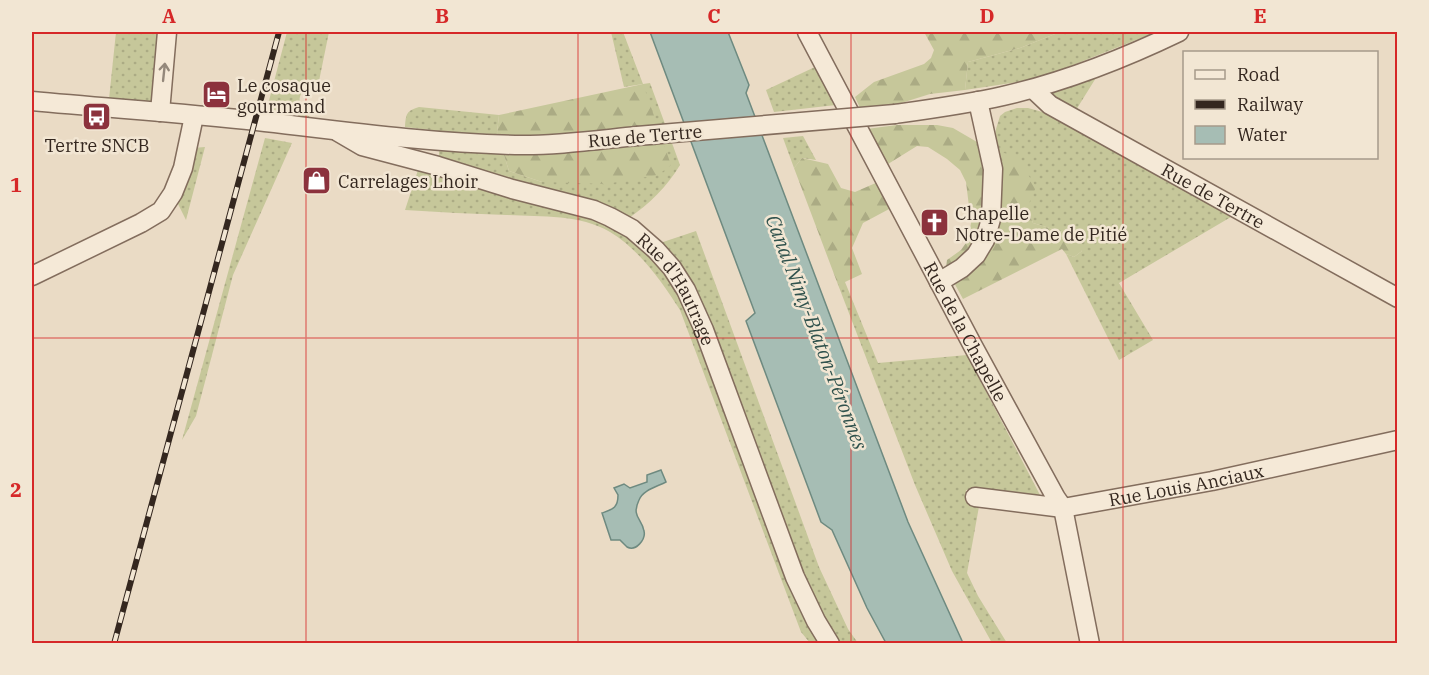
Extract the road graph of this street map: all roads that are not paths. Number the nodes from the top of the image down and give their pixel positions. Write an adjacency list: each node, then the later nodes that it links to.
1 (167, 32): 7 (street, one-way to 1)
2 (807, 32): 14 (street, Rue de la Chapelle)
3 (1179, 32): 4 (street, Rue de Tertre)
4 (1033, 89): 6 (street, Rue de Tertre); 15 (street, Rue de Tertre)
5 (32, 101): 7 (street, Rue de Tertre)
6 (978, 101): 10 (street, Rue de Tertre, bridge); 14 (street)
7 (160, 112): 8 (street, Rue de Tertre)
8 (194, 116): 9 (street, Rue de Tertre); 13 (street)
9 (338, 132): 10 (street, Rue de Tertre); 11 (street, Rue d'Hautrage)
10 (421, 139): 11 (street); 12 (street)
11 (413, 160): 12 (street, Rue d'Hautrage)
12 (438, 166): 19 (street, Rue d'Hautrage)
13 (32, 276)
14 (939, 282): 18 (street, Rue de la Chapelle)
15 (1398, 298)
16 (1398, 440): 18 (street, Rue Louis Anciaux)
17 (975, 497): 18 (street, Rue Louis Anciaux)
18 (1063, 508): 20 (street, Rue de la Chapelle)
19 (830, 644)
20 (1090, 644)

